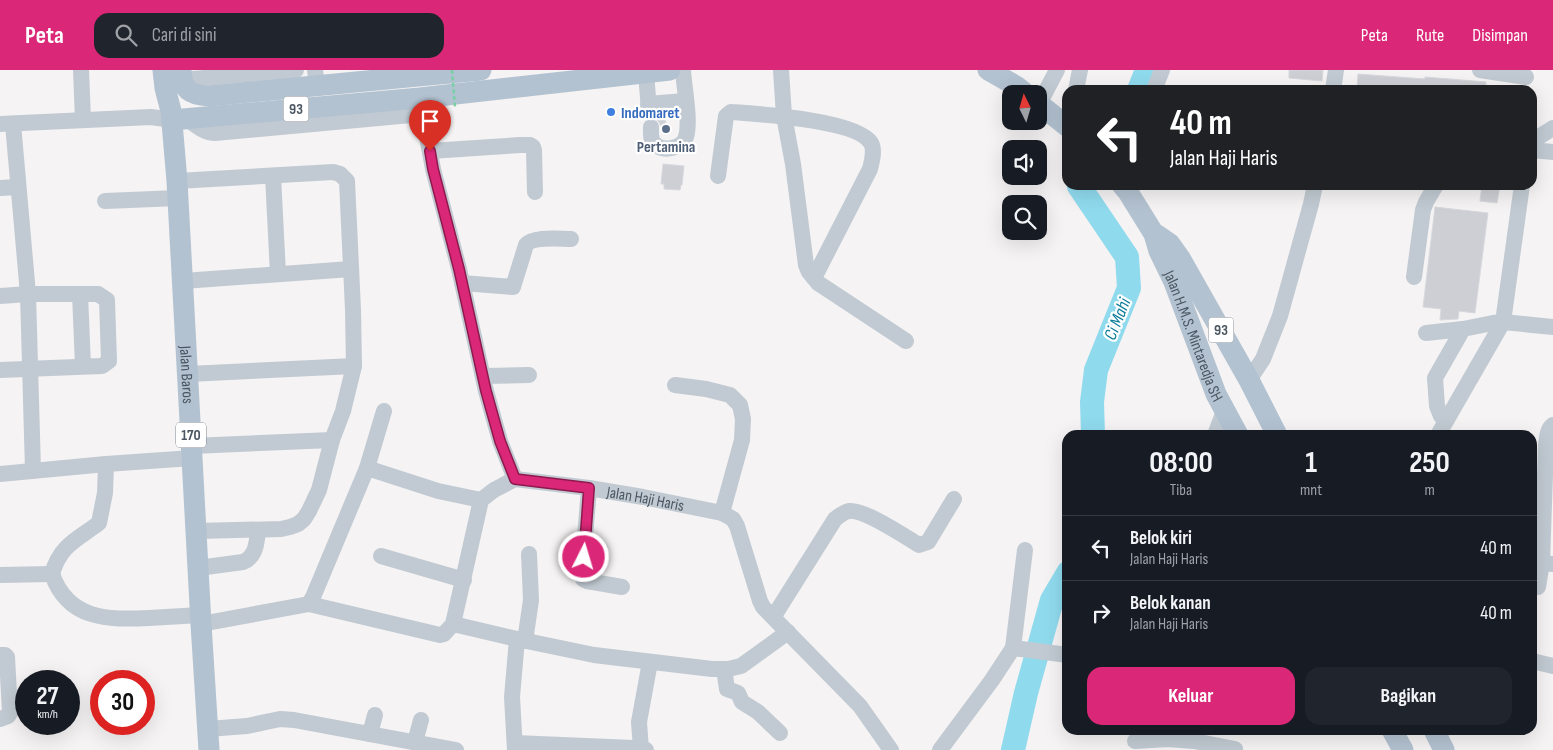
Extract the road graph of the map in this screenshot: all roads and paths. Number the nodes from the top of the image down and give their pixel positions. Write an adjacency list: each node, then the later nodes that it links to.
1 (82, 70): 31 (street)
2 (296, 70): 18 (street)
3 (452, 70): 27 (path, bridge)
4 (481, 70): 16 (main road, 93)
5 (670, 70): 14 (main road, 93)
6 (683, 70): 25 (street)
7 (781, 70): 29 (street)
8 (1057, 70): 24 (street)
9 (1080, 70): 21 (street)
10 (1162, 70): 22 (street)
11 (1336, 70): 23 (street)
12 (1480, 70): 19 (street)
13 (991, 71): 20 (main road)
14 (646, 72): 25 (street); 26 (main road, 93)
15 (175, 73): 18 (main road, 93); 30 (main road, 170)
16 (406, 74): 17 (main road, 93)
17 (316, 78): 18 (main road, 93)
18 (244, 79): 30 (main road)
19 (1528, 79)
20 (1014, 85)
21 (1077, 85)
22 (1156, 85)
23 (1334, 85)
24 (1048, 87)
25 (685, 101): 34 (street)
26 (421, 106): 30 (main road, 93); 38 (street)
27 (455, 108)
28 (1048, 111): 32 (main road)
29 (784, 116): 41 (street); 57 (street); 57 (street)
30 (180, 119): 31 (street); 44 (main road, Jalan Baros / 170)
31 (84, 120): 33 (street)
32 (1062, 121)
33 (6, 124): 42 (street)
34 (651, 127)
35 (1553, 128): 36 (street)
36 (1537, 138)
37 (1537, 150): 39 (street)
38 (430, 151): 50 (street); 59 (street)
39 (1553, 152)
40 (273, 176): 44 (street); 54 (street); 55 (street)
41 (718, 176)
42 (18, 187): 43 (street); 60 (street)
43 (0, 188)
44 (178, 189): 51 (street); 58 (main road, Jalan Baros / 170)
45 (1125, 190): 52 (main road, Jalan H.M.S. Mintaredja SH / 93)
46 (1314, 190): 75 (street)
47 (1433, 190): 56 (street)
48 (1511, 190): 63 (street)
49 (1521, 190): 63 (street)
50 (535, 192)
51 (105, 201)
52 (1154, 234): 75 (main road, Jalan H.M.S. Mintaredja SH / 93); 77 (main road, Jalan H.M.S. Mintaredja SH / 93)
53 (571, 239): 59 (street)
54 (351, 269): 55 (street); 69 (street)
55 (278, 274): 58 (street)
56 (1414, 277)
57 (814, 278): 67 (street)
58 (182, 281): 72 (main road, Jalan Baros / 170)
59 (462, 283): 74 (street)
60 (28, 294): 61 (street); 62 (street); 70 (street)
61 (80, 294): 68 (street); 68 (street)
62 (0, 296)
63 (1498, 322): 64 (street); 65 (street); 79 (street); 85 (street)
64 (1553, 327)
65 (1463, 330): 66 (street); 79 (street)
66 (1426, 332)
67 (906, 341)
68 (83, 366): 70 (street)
69 (354, 366): 72 (street); 86 (street)
70 (30, 368): 71 (street); 91 (street)
71 (0, 370)
72 (188, 374): 88 (main road, Jalan Baros / 170)
73 (529, 375): 74 (street)
74 (483, 376): 93 (street)
75 (1248, 378): 77 (main road); 83 (main road, Jalan H.M.S. Mintaredja SH / 93)
76 (675, 385): 97 (street)
77 (1220, 402): 81 (street); 82 (main road, Jalan H.M.S. Mintaredja SH / 93)
78 (384, 411): 90 (street)
79 (1440, 416): 84 (street)
80 (1553, 424): 87 (street)
81 (1216, 430)
82 (1235, 430)
83 (1274, 430)
84 (1434, 430)
85 (1435, 430)
86 (332, 440): 88 (street); 98 (street)
87 (1539, 445): 103 (street)
88 (192, 452): 89 (street); 99 (main road, Jalan Baros / 170)
89 (106, 464): 91 (street); 105 (street)
90 (367, 468): 96 (street); 110 (street)
91 (33, 471): 92 (street)
92 (0, 474)
93 (515, 479): 94 (street, Jalan Haji Haris); 96 (street)
94 (589, 488): 97 (street, Jalan Haji Haris); 108 (street)
95 (954, 499): 111 (street)
96 (481, 500): 107 (street)
97 (722, 513): 111 (street)
98 (258, 530): 99 (street); 104 (street)
99 (196, 531): 104 (main road, Jalan Baros / 170)
100 (1025, 550): 116 (street)
101 (529, 554): 115 (street)
102 (381, 556): 107 (street)
103 (1547, 564): 109 (street)
104 (198, 568): 112 (main road, Jalan Baros / 170)
105 (52, 574): 106 (street); 112 (street)
106 (0, 575)
107 (464, 580): 113 (street)
108 (622, 587)
109 (1541, 588)
110 (309, 604): 112 (street); 113 (street)
111 (774, 616): 114 (street)
112 (200, 620): 130 (main road, Jalan Baros / 170)
113 (453, 624): 115 (street)
114 (788, 632): 122 (street); 137 (street)
115 (521, 640): 119 (street); 133 (street)
116 (1019, 649): 117 (street); 138 (street)
117 (1062, 654)
118 (0, 655): 124 (street)
119 (650, 662): 122 (street); 134 (street)
120 (1537, 662): 121 (street)
121 (1553, 666)
122 (724, 669): 126 (street)
123 (375, 715): 127 (street)
124 (0, 719)
125 (421, 720): 132 (street)
126 (780, 733)
127 (370, 734): 130 (street); 132 (street)
128 (1395, 735): 139 (main road)
129 (1436, 735): 140 (main road)
130 (208, 740)
131 (1135, 740): 135 (street)
132 (415, 742): 136 (street)
133 (515, 747): 134 (street)
134 (643, 749)
135 (1235, 749)
136 (456, 750)
137 (892, 750)
138 (940, 750)
139 (1403, 750)
140 (1444, 750)

